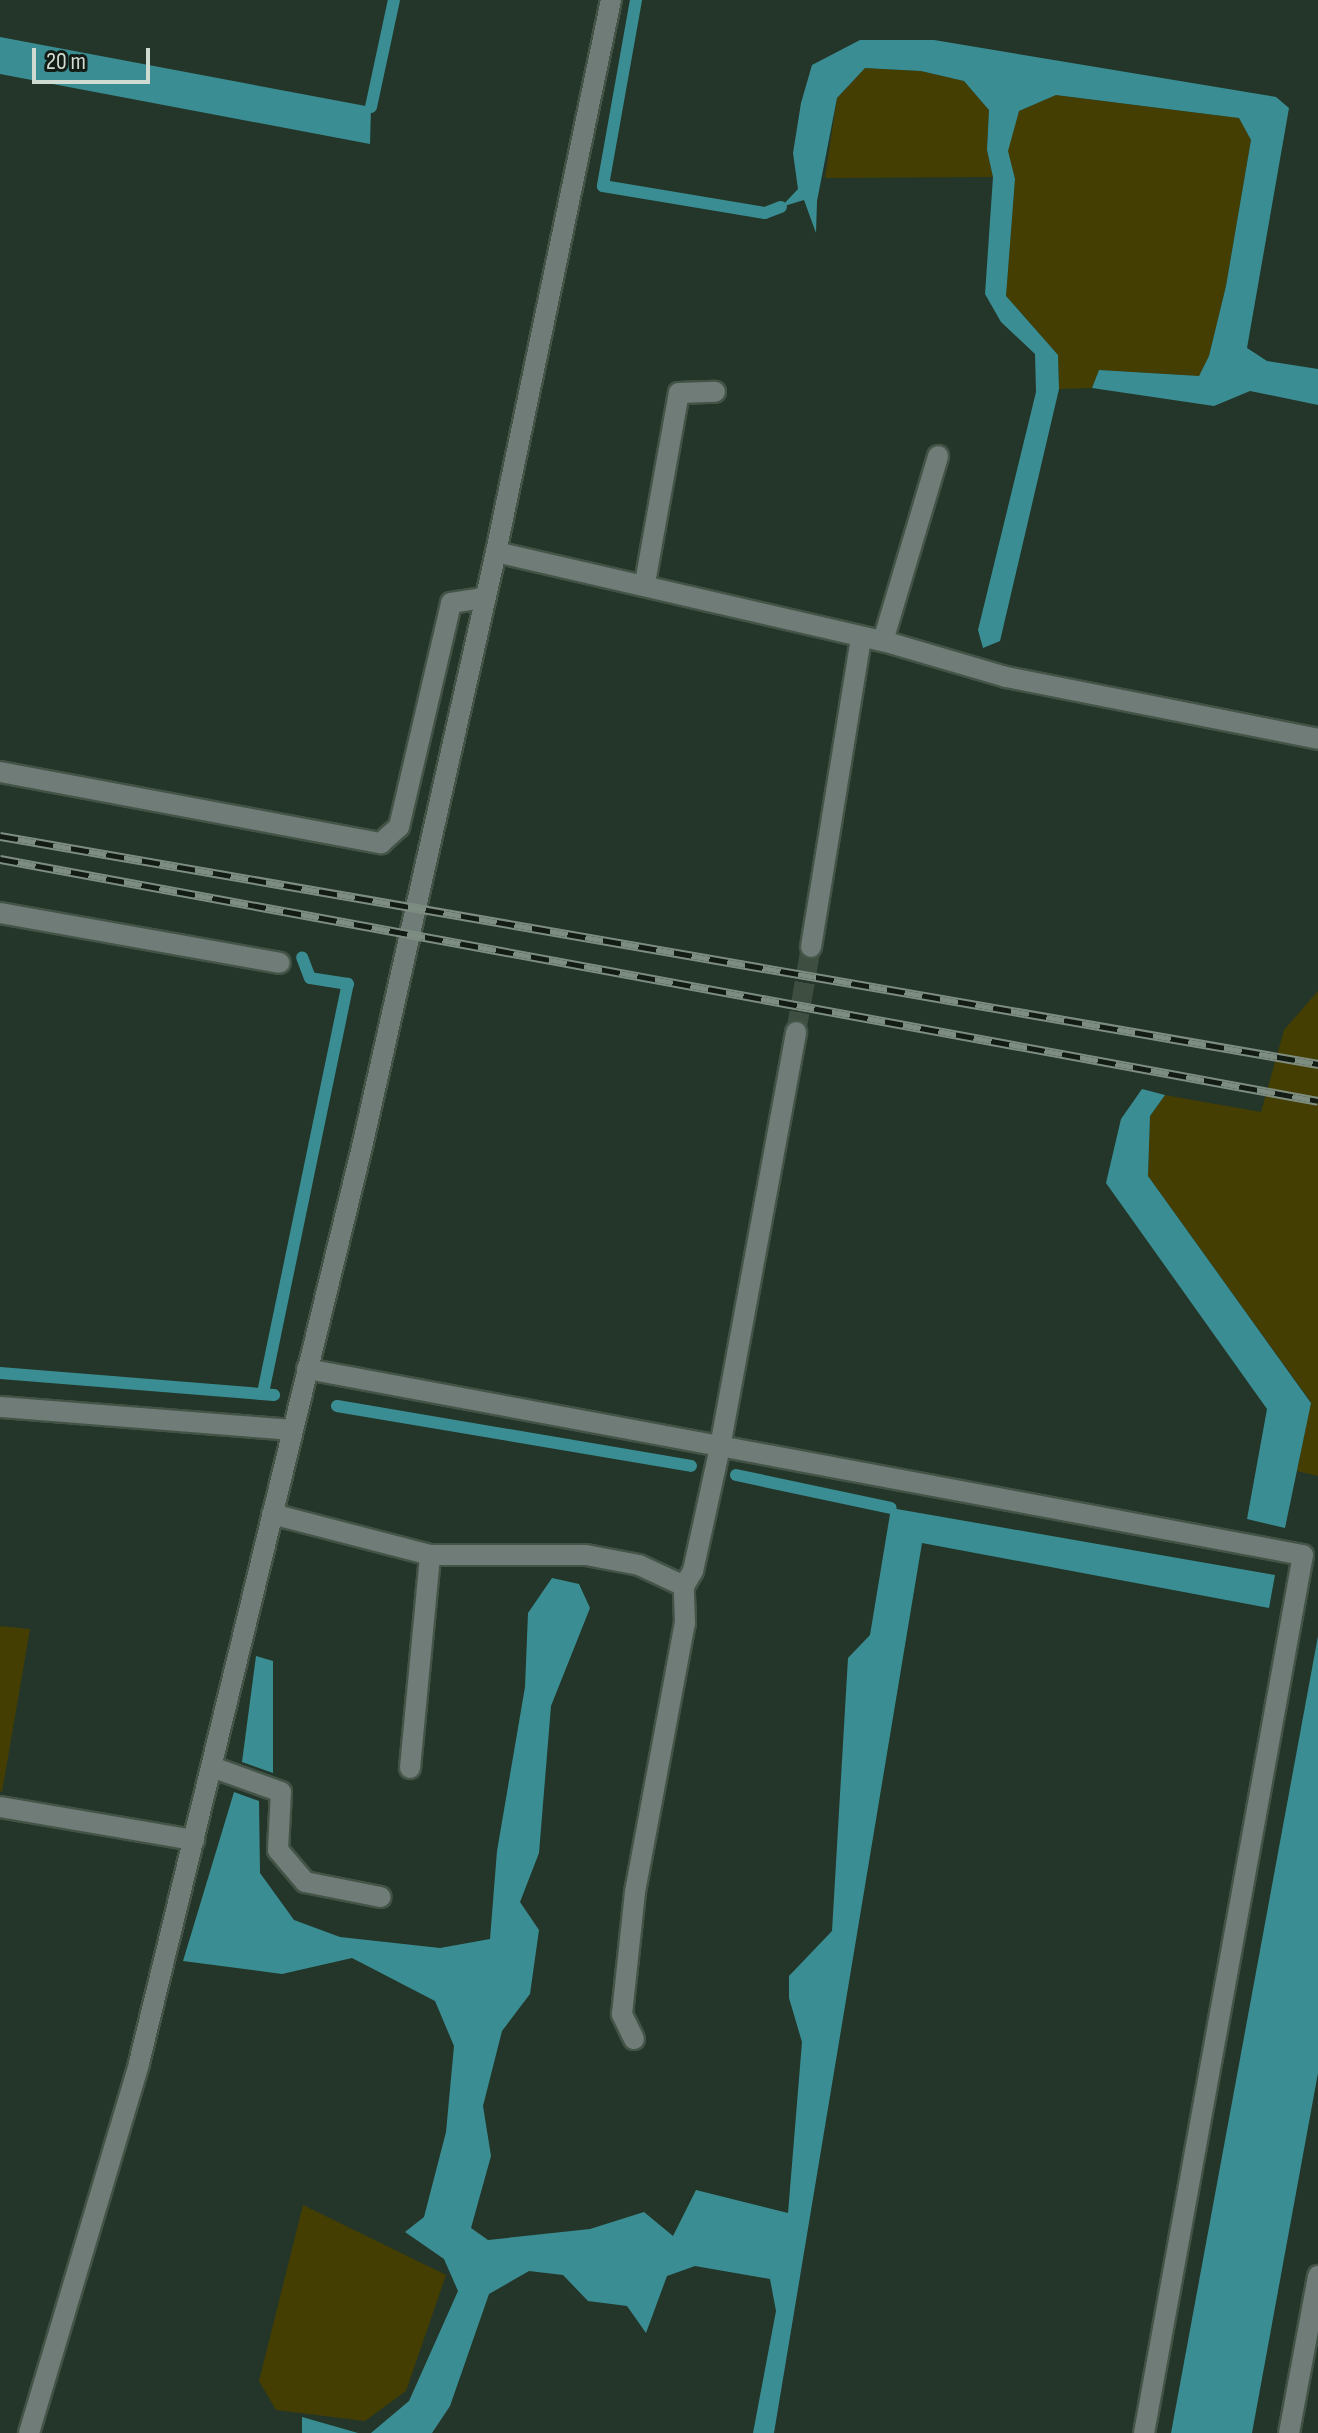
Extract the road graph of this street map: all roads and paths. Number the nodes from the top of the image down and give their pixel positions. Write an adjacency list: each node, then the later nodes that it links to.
1 (611, 0): 4 (street)
2 (715, 392): 5 (street)
3 (938, 456): 8 (street)
4 (496, 552): 5 (street); 6 (street)
5 (645, 583): 7 (street)
6 (484, 598): 10 (street); 15 (street)
7 (861, 637): 8 (street); 12 (street)
8 (883, 641): 9 (street)
9 (1318, 739)
10 (0, 772)
11 (0, 913): 13 (street)
12 (811, 947)
13 (280, 963)
14 (796, 1032): 18 (street)
15 (307, 1369): 17 (street); 18 (street)
16 (0, 1407): 17 (street)
17 (292, 1430): 19 (street)
18 (720, 1447): 21 (street); 30 (street)
19 (272, 1514): 20 (street); 22 (street)
20 (430, 1555): 21 (street); 23 (street)
21 (684, 1586): 27 (street)
22 (212, 1767): 25 (street); 26 (street)
23 (410, 1768)
24 (0, 1807): 25 (street)
25 (194, 1840): 29 (street)
26 (381, 1897)
27 (634, 2039)
28 (1318, 2276): 31 (street)
29 (29, 2433)
30 (1144, 2433)
31 (1289, 2433)

